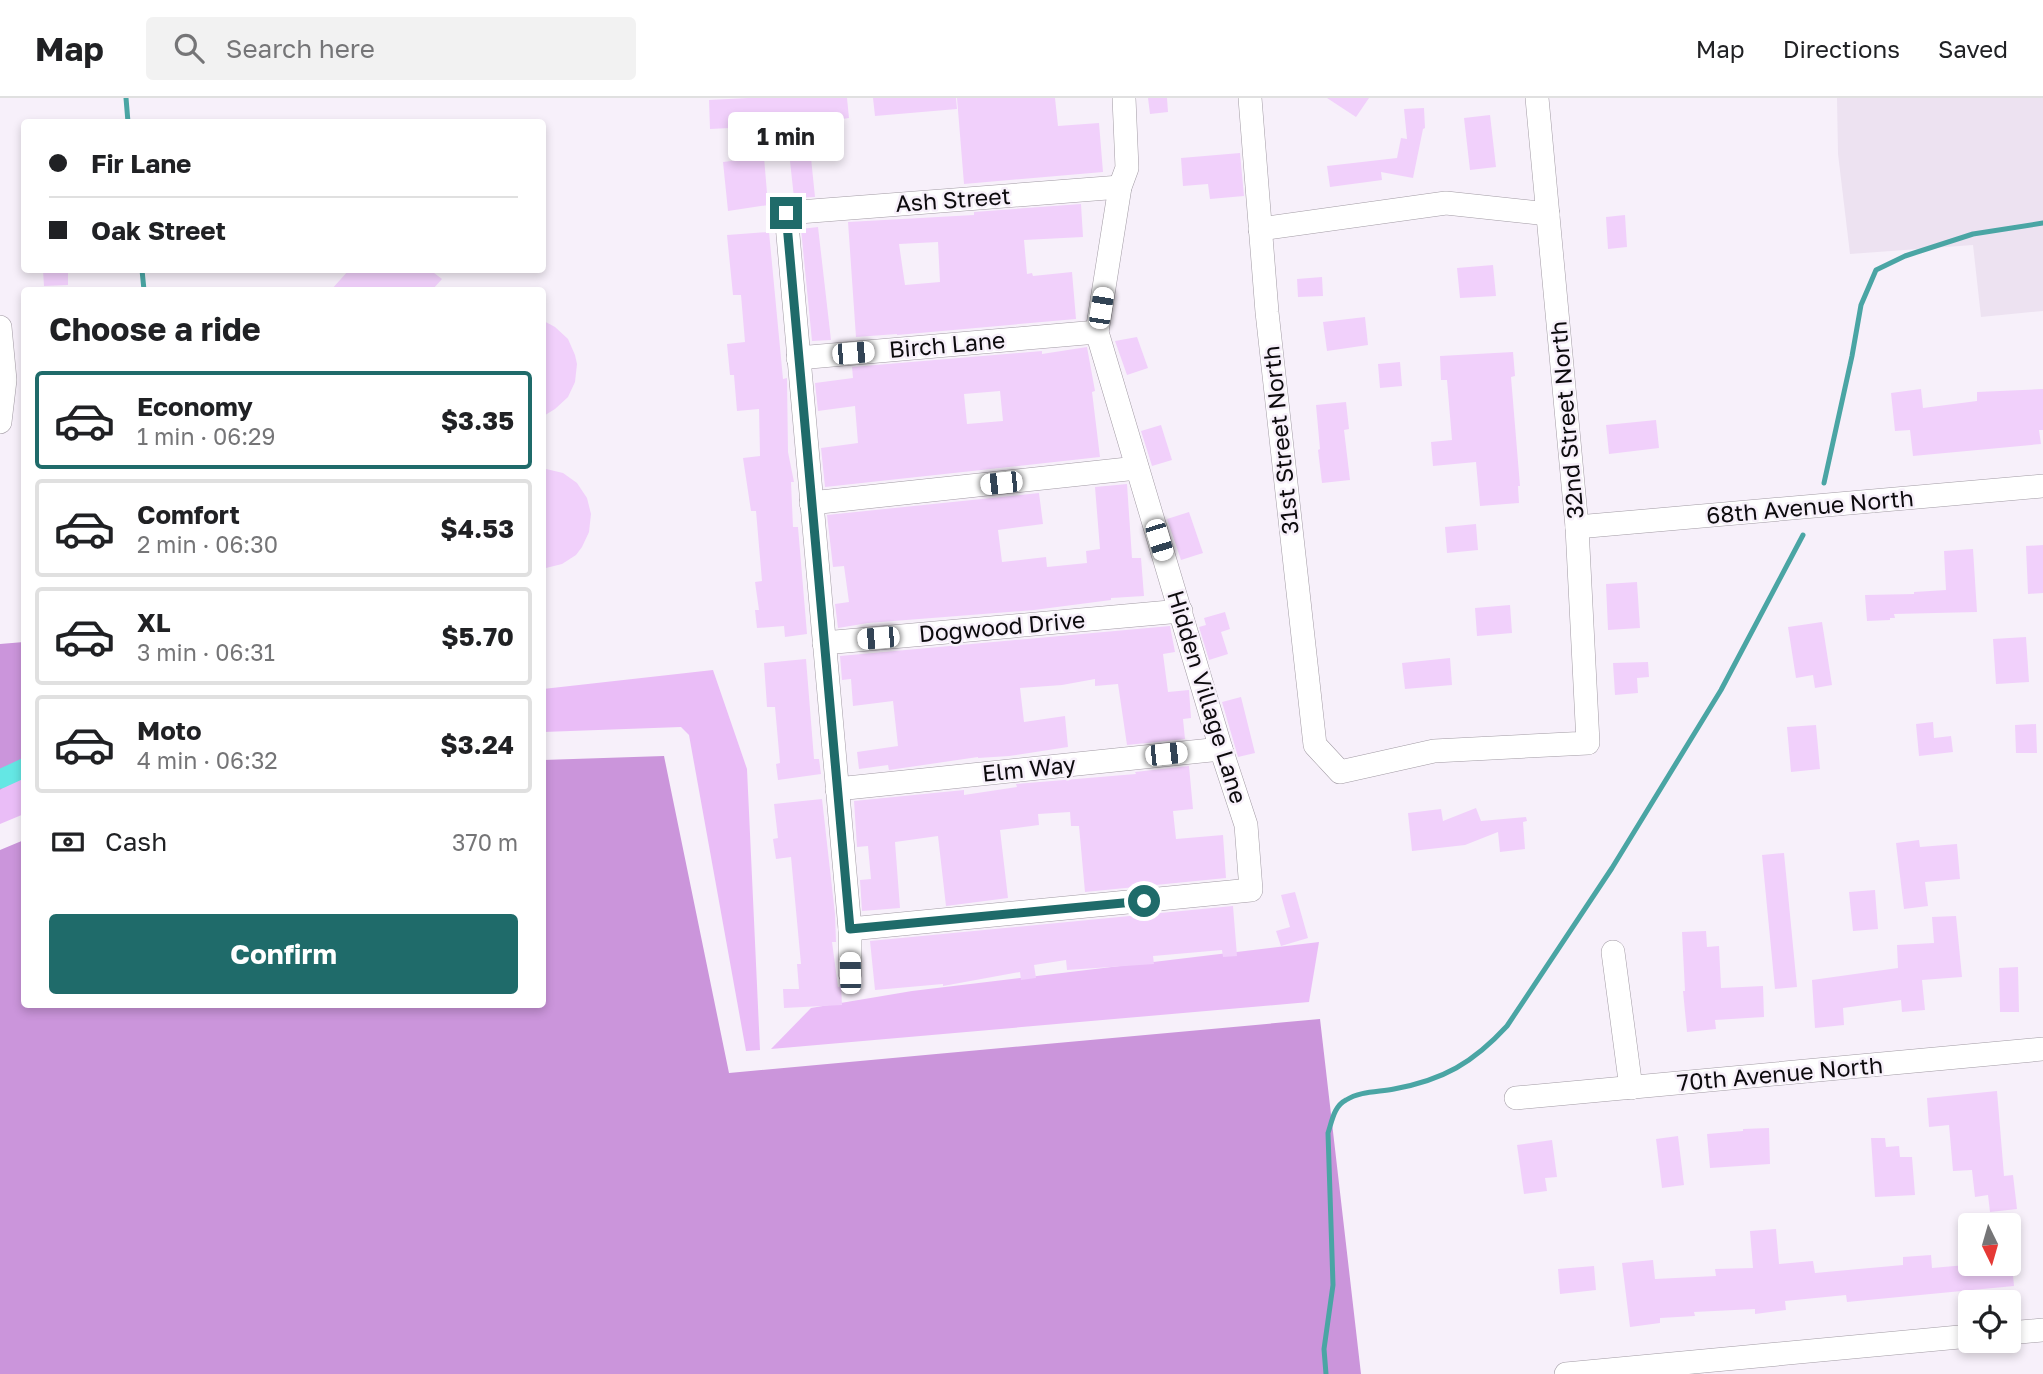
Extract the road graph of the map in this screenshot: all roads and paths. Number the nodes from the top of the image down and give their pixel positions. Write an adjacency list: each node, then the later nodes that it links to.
1 (1124, 98): 4 (street, Hidden Village Lane)
2 (1250, 98): 6 (street, 31st Street North)
3 (1537, 98): 5 (street, 32nd Street North)
4 (1120, 187): 8 (street, Hidden Village Lane); 9 (street, Ash Street)
5 (1548, 214): 6 (street); 14 (street, 32nd Street North)
6 (1260, 229): 17 (street, 31st Street North)
7 (0, 327): 10 (street)
8 (1097, 332): 9 (street, Birch Lane); 11 (street, Hidden Village Lane)
9 (798, 358): 13 (street)
10 (0, 422)
11 (1137, 468): 13 (street); 15 (street, Hidden Village Lane)
12 (2043, 486): 14 (street, 68th Avenue North)
13 (811, 503): 16 (street)
14 (1577, 527): 17 (street, 32nd Street North)
15 (1181, 611): 16 (street, Dogwood Drive); 18 (street, Hidden Village Lane)
16 (824, 643): 19 (street)
17 (1588, 744)
18 (1221, 749): 19 (street, Elm Way); 20 (street, Hidden Village Lane)
19 (837, 789): 20 (street)
20 (850, 929): 22 (street)
21 (1613, 953): 24 (street)
22 (850, 973)
23 (2043, 1049): 24 (street, 70th Avenue North)
24 (1630, 1088): 25 (street, 70th Avenue North)
25 (1516, 1098)
26 (2043, 1330): 27 (street)
27 (2021, 1332)
28 (1958, 1337): 29 (street)
29 (1566, 1374)

